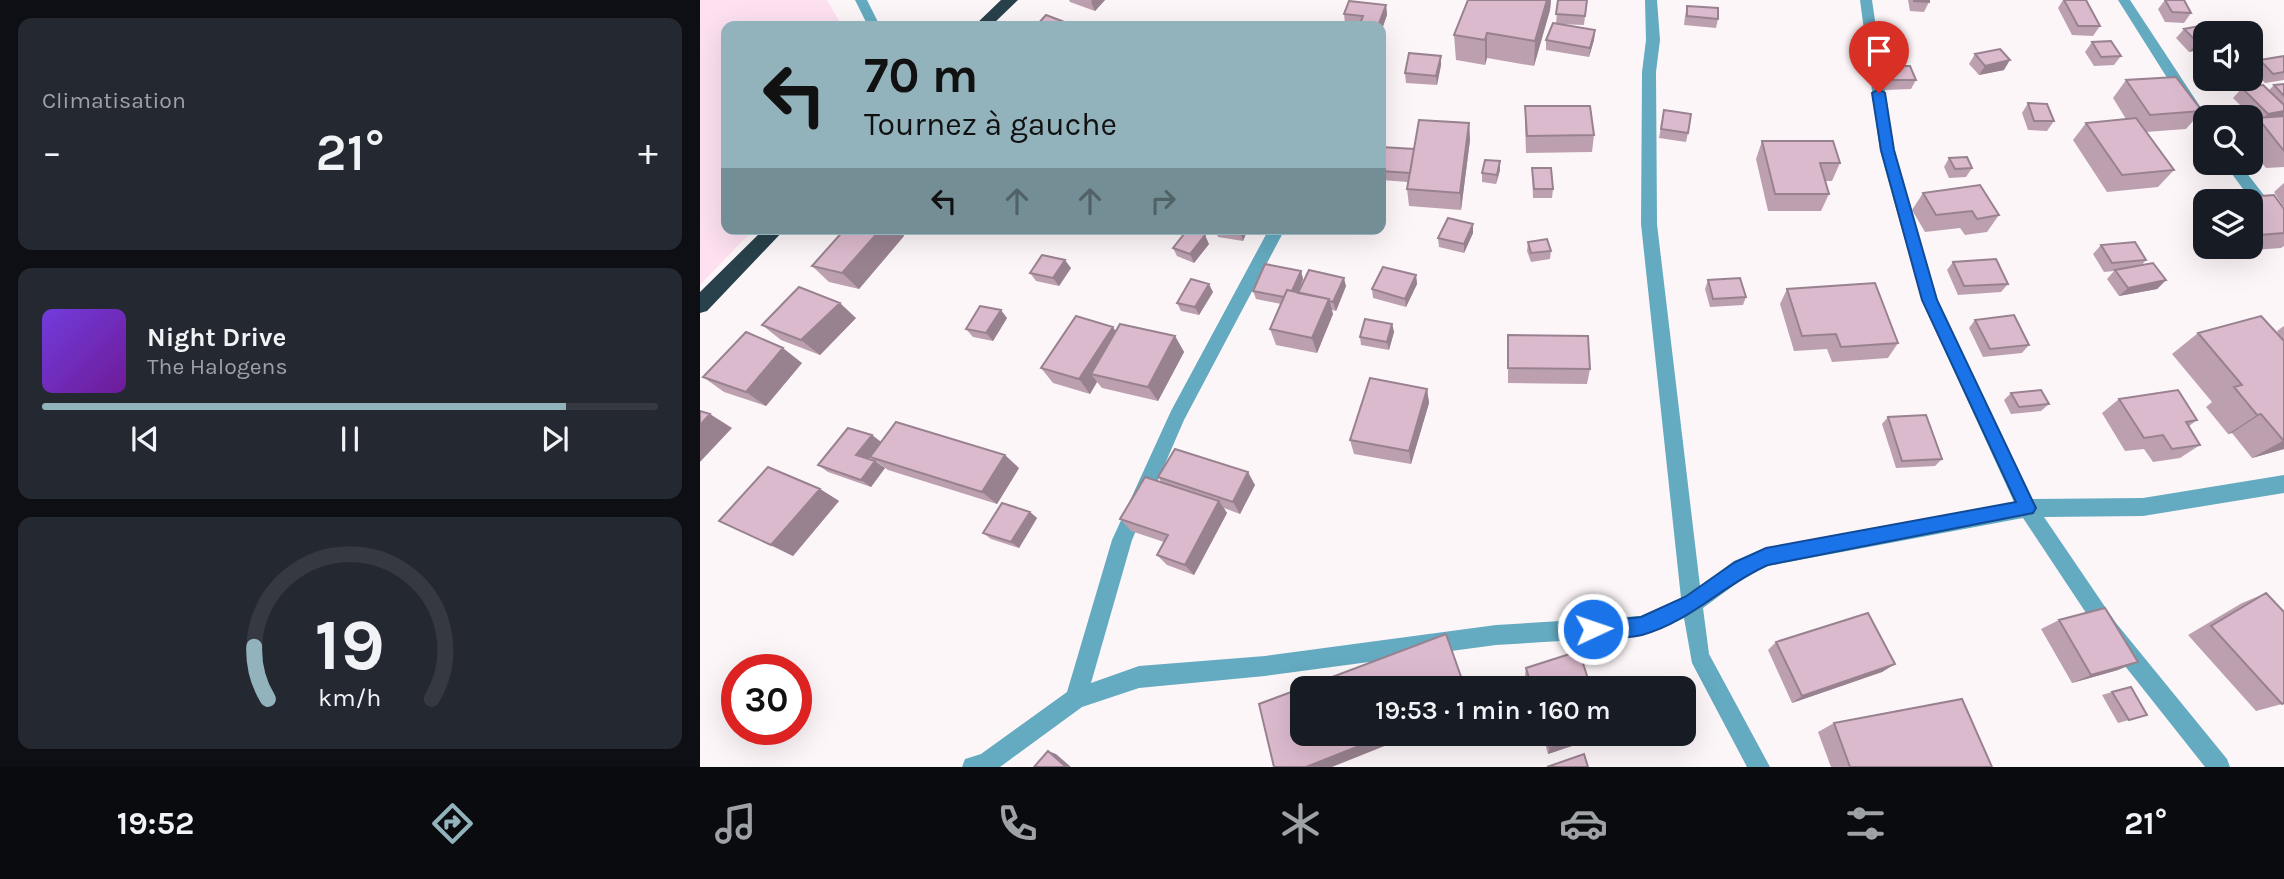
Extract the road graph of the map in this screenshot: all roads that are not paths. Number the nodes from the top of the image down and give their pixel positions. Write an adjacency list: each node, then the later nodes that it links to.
1 (861, 0): 6 (street)
2 (1010, 0): 7 (highway)
3 (1651, 0): 16 (street)
4 (1866, 0): 15 (street)
5 (2124, 0): 8 (street)
6 (872, 21)
7 (987, 21)
8 (2193, 107)
9 (2240, 175): 10 (street)
10 (2284, 233)
11 (770, 235): 13 (highway)
12 (1275, 235): 17 (street)
13 (700, 305)
14 (2284, 484): 15 (street)
15 (2027, 508): 16 (street); 20 (street)
16 (1692, 604): 17 (street); 19 (street)
17 (1076, 699): 18 (street)
18 (981, 766)
19 (1759, 767)
20 (2219, 767)

